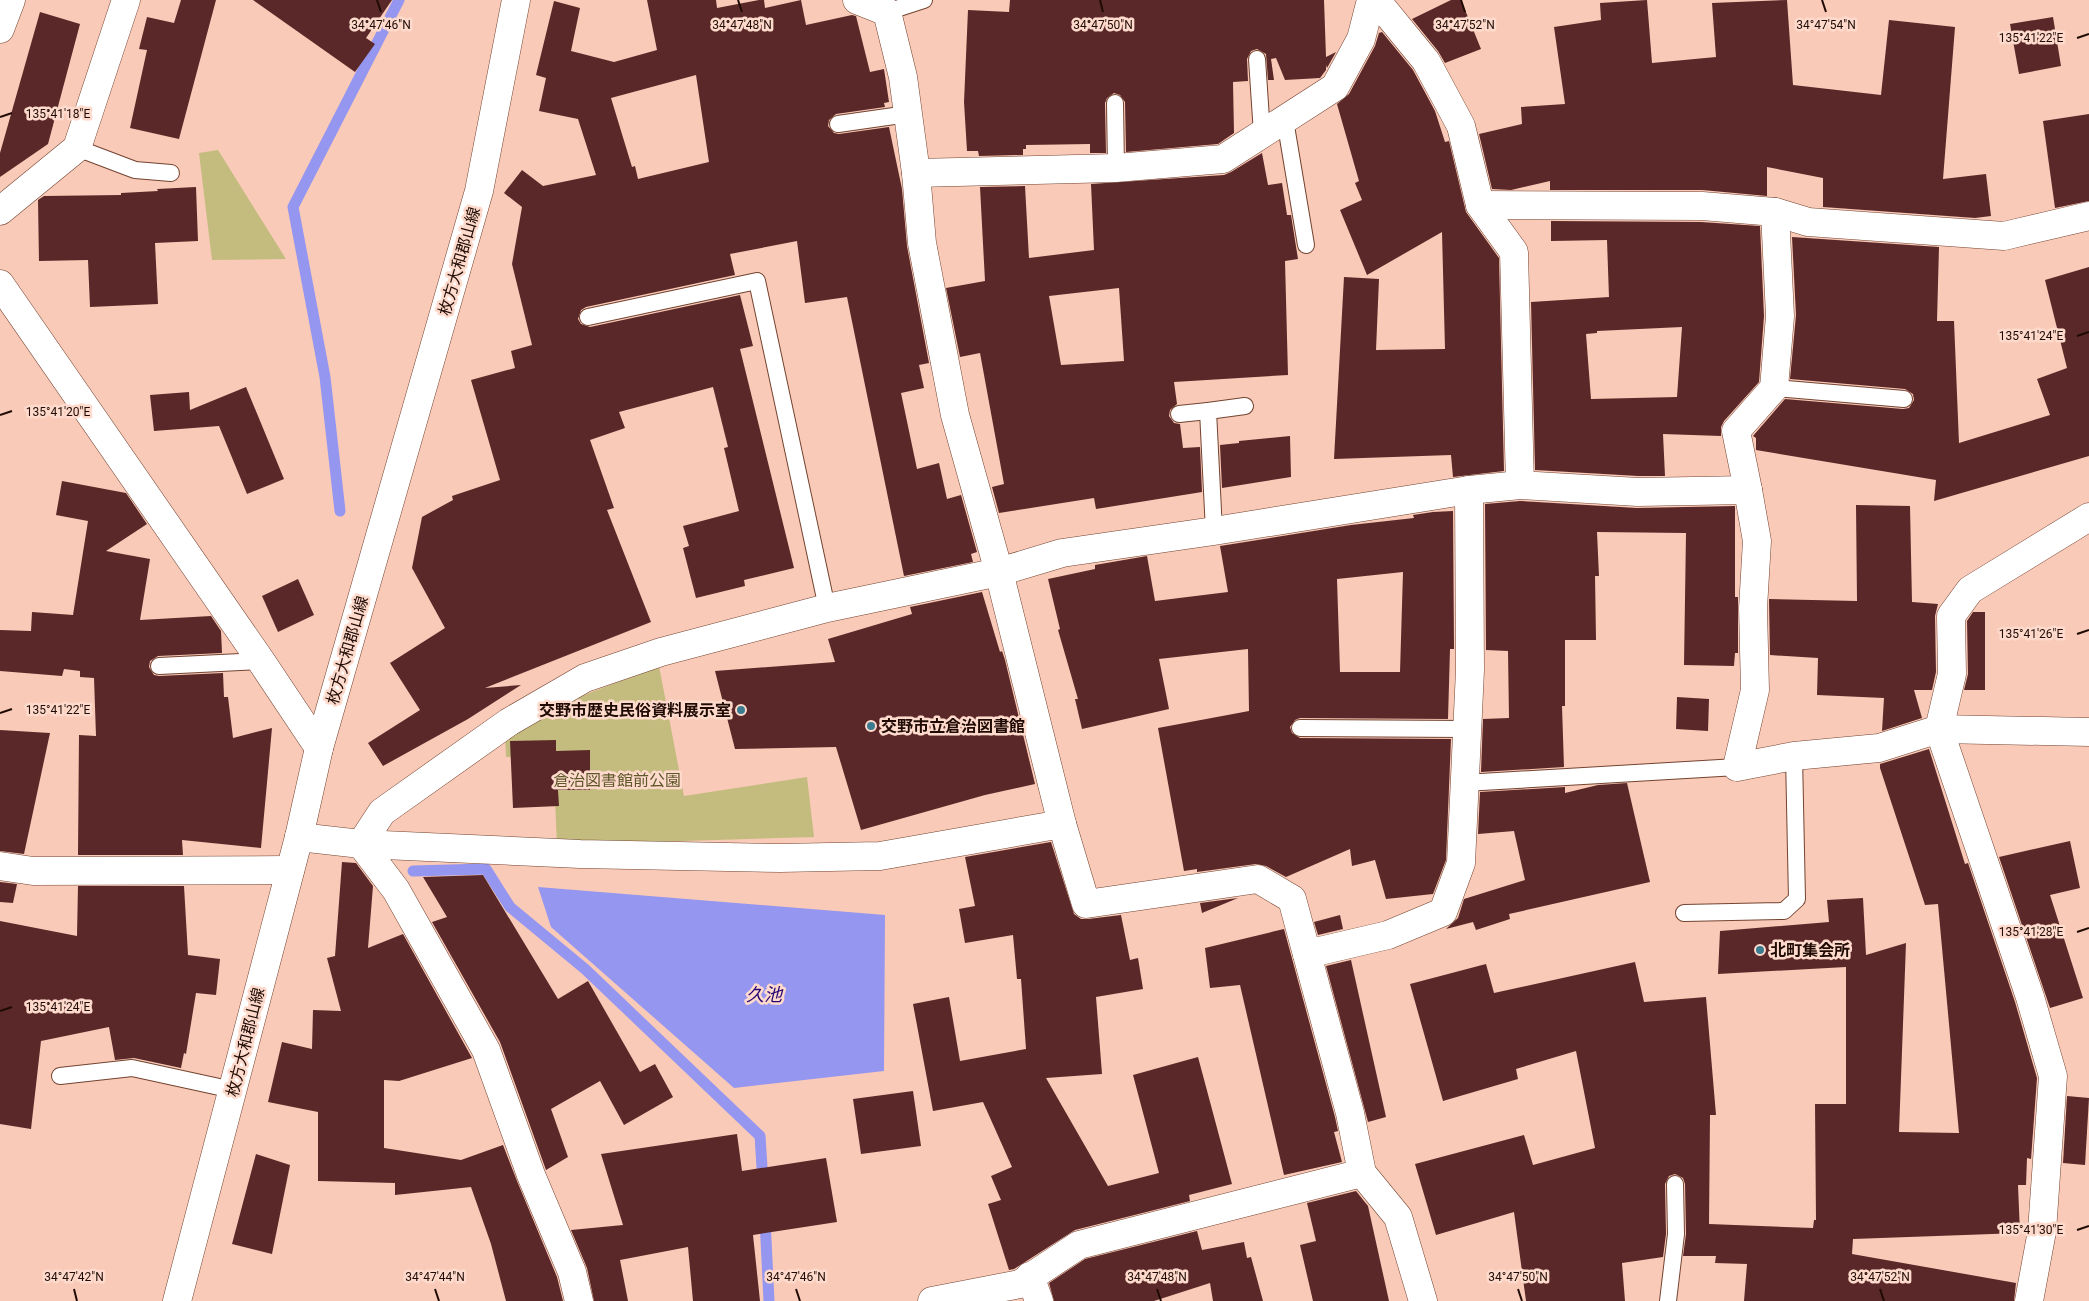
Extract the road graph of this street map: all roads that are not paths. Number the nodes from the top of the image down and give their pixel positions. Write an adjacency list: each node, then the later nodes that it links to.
1 (11, 0): 9 (street)
2 (126, 0): 16 (street)
3 (516, 0): 45 (street, 枚方大和郡山線)
4 (857, 0): 8 (street)
5 (924, 0): 8 (lane)
6 (1371, 0): 13 (street)
7 (1376, 0): 20 (street)
8 (886, 6): 12 (street)
9 (0, 29)
10 (1257, 59): 15 (lane)
11 (1115, 103): 17 (lane)
12 (908, 114): 14 (lane); 19 (street)
13 (1285, 120): 15 (street); 24 (lane)
14 (838, 124)
15 (1262, 134): 17 (street)
16 (77, 148): 18 (lane); 21 (street)
17 (1116, 168): 19 (street)
18 (171, 173)
19 (916, 173): 37 (street)
20 (1480, 204): 22 (street); 32 (street)
21 (0, 211)
22 (1776, 212): 23 (street); 27 (street)
23 (2089, 216)
24 (1306, 245)
25 (0, 284): 39 (street)
26 (588, 317): 38 (lane)
27 (1774, 388): 28 (lane); 34 (street)
28 (1904, 400)
29 (1245, 406): 30 (lane)
30 (1208, 411): 31 (lane); 36 (lane)
31 (1179, 414)
32 (1520, 484): 33 (street); 34 (street)
33 (1469, 490): 36 (street); 43 (street)
34 (1748, 490): 47 (street)
35 (2089, 517): 42 (street)
36 (1214, 531): 37 (street)
37 (999, 572): 38 (street); 49 (street)
38 (827, 608): 51 (street)
39 (261, 660): 40 (lane); 45 (street)
40 (159, 666)
41 (1300, 728): 43 (lane)
42 (1939, 728): 44 (street); 46 (street); 66 (street)
43 (1466, 729): 48 (street)
44 (2089, 732)
45 (319, 748): 50 (street, 枚方大和郡山線)
46 (1794, 756): 47 (street); 54 (lane)
47 (1737, 767): 48 (lane)
48 (1464, 783): 55 (street)
49 (1062, 824): 51 (street); 55 (street)
50 (298, 837): 51 (street); 53 (street, 枚方大和郡山線)
51 (361, 844): 62 (street)
52 (0, 866): 53 (street)
53 (290, 870): 57 (street, 枚方大和郡山線)
54 (1684, 913)
55 (1307, 954): 58 (street)
56 (60, 1076): 57 (lane)
57 (233, 1090): 61 (street, 枚方大和郡山線)
58 (1362, 1173): 60 (street); 64 (street)
59 (1675, 1184): 65 (lane)
60 (1035, 1289): 63 (street)
61 (177, 1301)
62 (579, 1301)
63 (932, 1301)
64 (1423, 1301)
65 (1668, 1301)
66 (2029, 1301)

